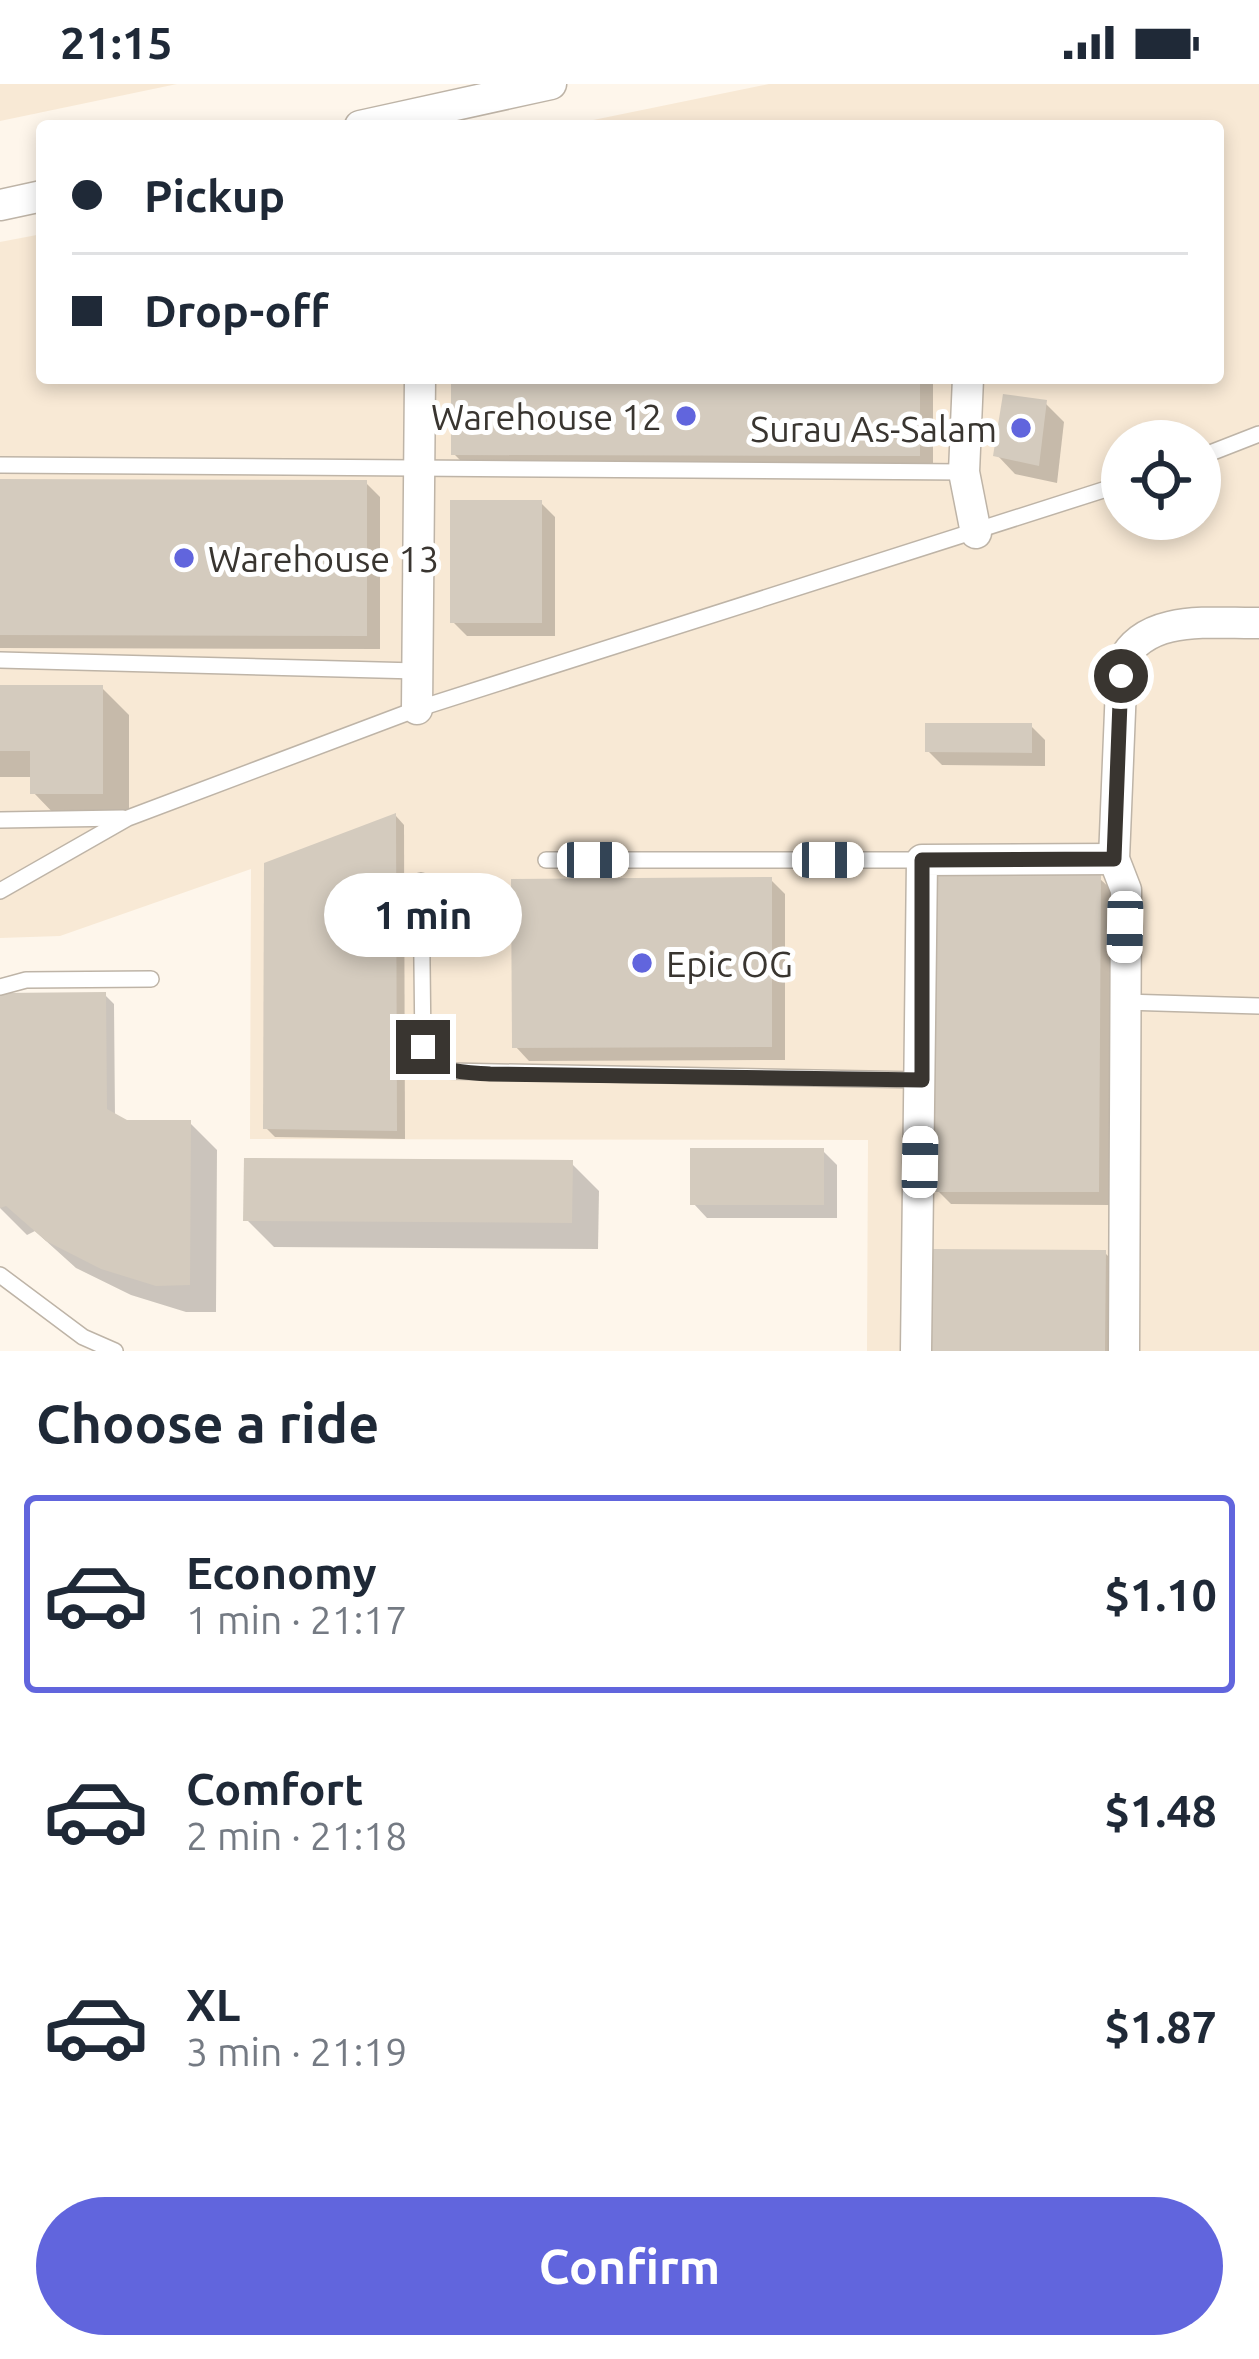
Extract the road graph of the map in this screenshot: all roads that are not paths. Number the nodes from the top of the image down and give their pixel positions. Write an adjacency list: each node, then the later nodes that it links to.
1 (551, 84): 2 (street)
2 (387, 120)
3 (36, 197): 4 (street)
4 (0, 205)
5 (420, 384): 10 (street)
6 (968, 384): 11 (street)
7 (1259, 434): 8 (lane)
8 (1221, 449)
9 (0, 465): 10 (lane)
10 (419, 471): 11 (lane); 16 (street)
11 (964, 472): 13 (street)
12 (1101, 491): 13 (lane)
13 (976, 533): 17 (lane)
14 (1259, 623): 20 (street)
15 (0, 660): 16 (lane)
16 (417, 671): 17 (street)
17 (417, 709): 18 (lane)
18 (128, 818): 19 (lane); 24 (lane)
19 (0, 820)
20 (1114, 859): 22 (street); 27 (street)
21 (546, 860): 22 (lane)
22 (922, 860): 29 (street)
23 (421, 881): 29 (lane)
24 (0, 891)
25 (152, 979): 26 (lane)
26 (0, 987)
27 (1124, 1002): 28 (lane); 33 (street)
28 (1259, 1006)
29 (922, 1080): 32 (street)
30 (0, 1275): 31 (lane)
31 (115, 1351)
32 (916, 1351)
33 (1124, 1351)

